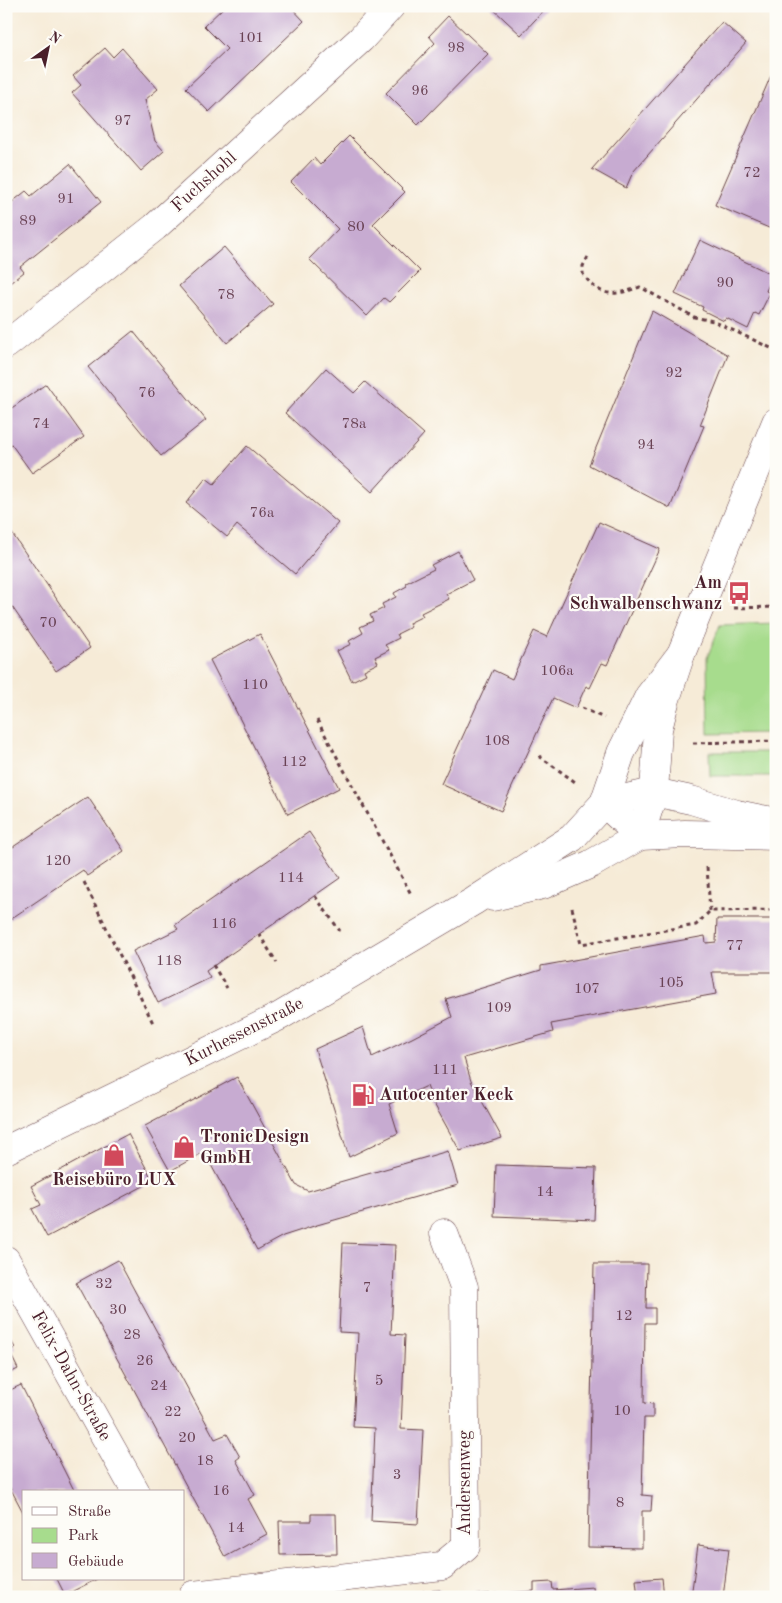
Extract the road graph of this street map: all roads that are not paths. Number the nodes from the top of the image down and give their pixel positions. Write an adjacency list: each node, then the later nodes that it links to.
1 (391, 6): 2 (street, Fuchshohl)
2 (6, 345)
3 (776, 422): 4 (street, Kurhessenstraße)
4 (681, 654): 5 (street, Kurhessenstraße); 6 (street, Kurhessenstraße)
5 (654, 792): 6 (street); 7 (street); 8 (street, Kurhessenstraße)
6 (604, 803): 8 (street); 10 (street, Kurhessenstraße)
7 (776, 822)
8 (640, 836): 9 (street); 10 (street, Kurhessenstraße)
9 (776, 836)
10 (474, 901): 11 (street, Kurhessenstraße)
11 (6, 1150)
12 (444, 1233): 15 (street, Andersenweg)
13 (6, 1260): 14 (street, Felix-Dahn-Straße)
14 (135, 1490)
15 (190, 1590)

